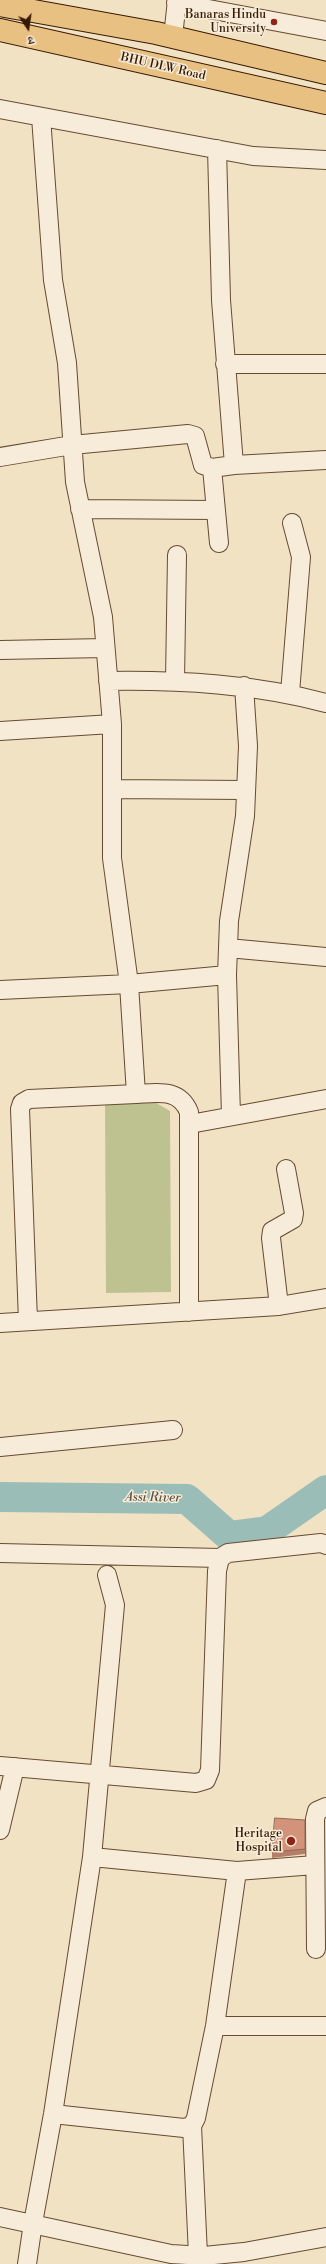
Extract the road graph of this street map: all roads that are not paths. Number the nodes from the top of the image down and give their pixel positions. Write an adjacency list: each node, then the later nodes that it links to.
1 (177, 1): 4 (street); 5 (street)
2 (0, 6): 5 (main road)
3 (0, 30): 7 (main road, BHU DLW Road)
4 (326, 31)
5 (173, 37): 6 (main road)
6 (326, 73)
7 (326, 103)
8 (0, 109): 9 (street)
9 (41, 117): 10 (street); 14 (street)
10 (217, 149): 11 (street); 12 (street)
11 (326, 160)
12 (225, 364): 13 (street); 17 (street)
13 (326, 364)
14 (72, 446): 15 (street); 18 (street); 19 (street)
15 (0, 457)
16 (326, 460): 17 (street)
17 (234, 464): 18 (street)
18 (212, 468): 20 (street)
19 (80, 509): 20 (street); 24 (street)
20 (216, 510): 22 (street)
21 (292, 523): 29 (street)
22 (219, 543)
23 (177, 555): 26 (street)
24 (106, 648): 25 (street); 27 (street)
25 (0, 650)
26 (175, 680): 27 (street); 28 (street)
27 (108, 681): 31 (street)
28 (244, 686): 29 (street); 34 (street)
29 (290, 694): 30 (street)
30 (326, 703)
31 (112, 724): 32 (street); 33 (street)
32 (0, 731)
33 (112, 789): 34 (street); 38 (street)
34 (245, 790): 35 (street)
35 (228, 948): 36 (street); 37 (street)
36 (326, 957)
37 (227, 975): 38 (street); 42 (street)
38 (129, 984): 39 (street); 40 (street)
39 (0, 990)
40 (136, 1094): 43 (street); 48 (street)
41 (326, 1099): 42 (street)
42 (231, 1116): 43 (street)
43 (190, 1124): 47 (street)
44 (286, 1169): 46 (street)
45 (326, 1298): 46 (street)
46 (279, 1306): 47 (street)
47 (189, 1312): 48 (street)
48 (28, 1321): 49 (street)
49 (0, 1324)
50 (173, 1430): 51 (street)
51 (0, 1447)
52 (326, 1545): 54 (street)
53 (0, 1553): 54 (street)
54 (220, 1558): 57 (street)
55 (108, 1574): 57 (street)
56 (8, 1767): 57 (street); 59 (street)
57 (99, 1773): 60 (street)
58 (326, 1807): 61 (street)
59 (0, 1830)
60 (92, 1857): 62 (street); 66 (street)
61 (315, 1865): 62 (street); 63 (street)
62 (237, 1871): 64 (street)
63 (316, 1949)
64 (215, 2026): 65 (street); 67 (street)
65 (326, 2026)
66 (53, 2114): 67 (street); 69 (street)
67 (192, 2126): 71 (street)
68 (0, 2217): 69 (street)
69 (32, 2223): 71 (street); 72 (street)
70 (326, 2237): 71 (street)
71 (198, 2255)
72 (27, 2264)

